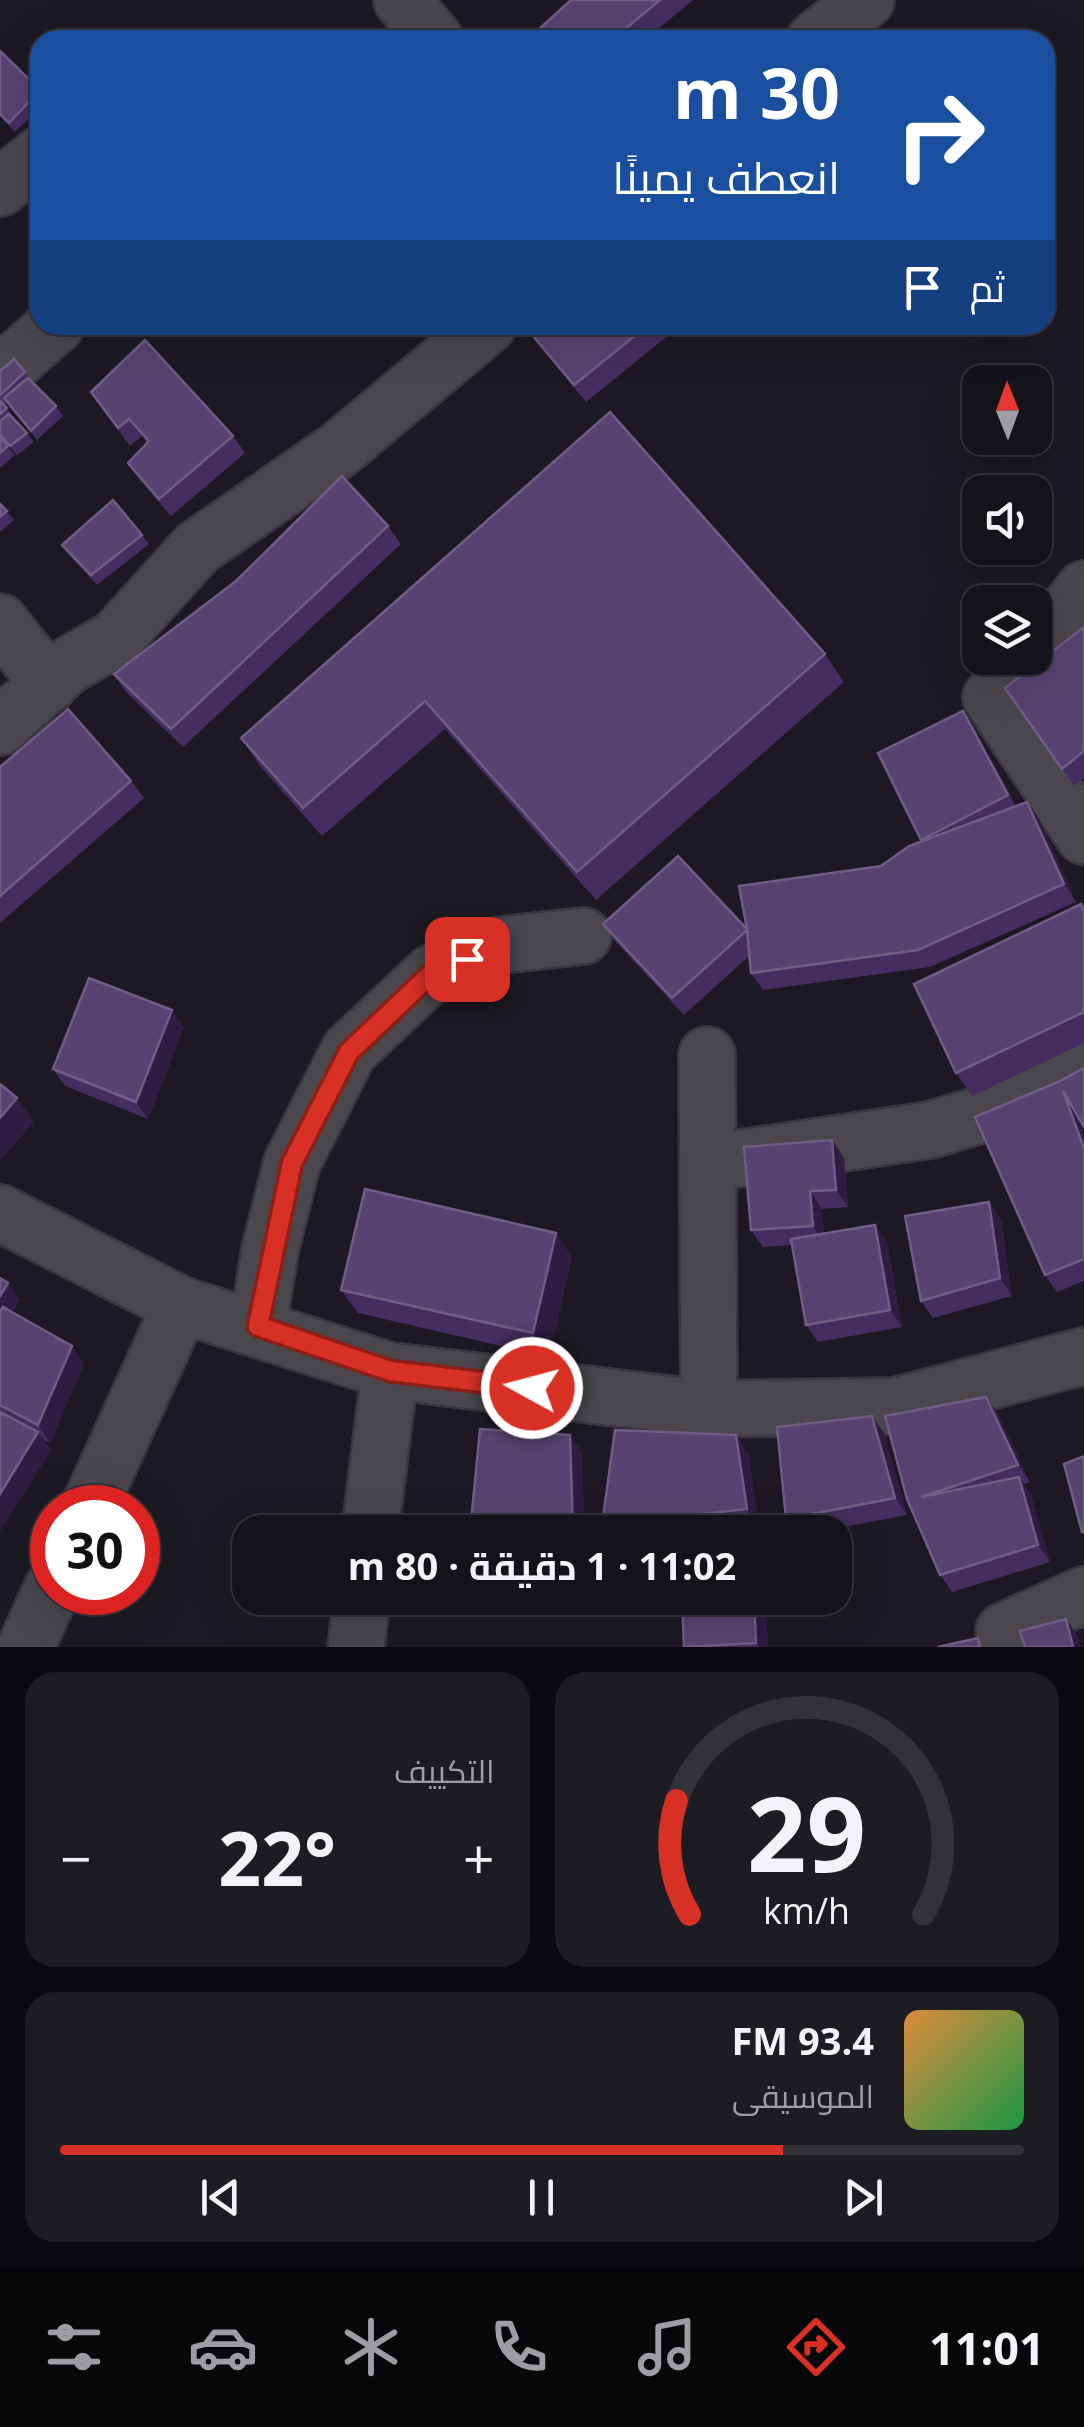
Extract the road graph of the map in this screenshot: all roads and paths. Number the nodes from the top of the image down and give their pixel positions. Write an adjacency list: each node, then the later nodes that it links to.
1 (402, 0): 3 (street)
2 (866, 0): 4 (street)
3 (426, 30)
4 (828, 30)
5 (30, 163): 6 (street)
6 (0, 188)
7 (45, 335): 9 (street)
8 (476, 335): 14 (street)
9 (0, 374)
10 (1084, 588): 12 (street)
11 (0, 622): 14 (street)
12 (1052, 631)
13 (1014, 675): 16 (street)
14 (48, 684): 15 (street)
15 (0, 728)
16 (1084, 836)
17 (583, 936): 23 (street)
18 (707, 1055): 20 (street)
19 (1084, 1062): 20 (street)
20 (708, 1163): 26 (street)
21 (0, 1213): 22 (street)
22 (181, 1305): 23 (street); 27 (street)
23 (258, 1326): 25 (street)
24 (1084, 1356): 26 (street)
25 (390, 1371): 26 (street); 28 (street)
26 (710, 1409)
27 (99, 1485)
28 (372, 1515)
29 (1084, 1595): 32 (street)
30 (40, 1615): 33 (street)
31 (360, 1615): 34 (street)
32 (1004, 1631)
33 (26, 1647)
34 (356, 1647)

